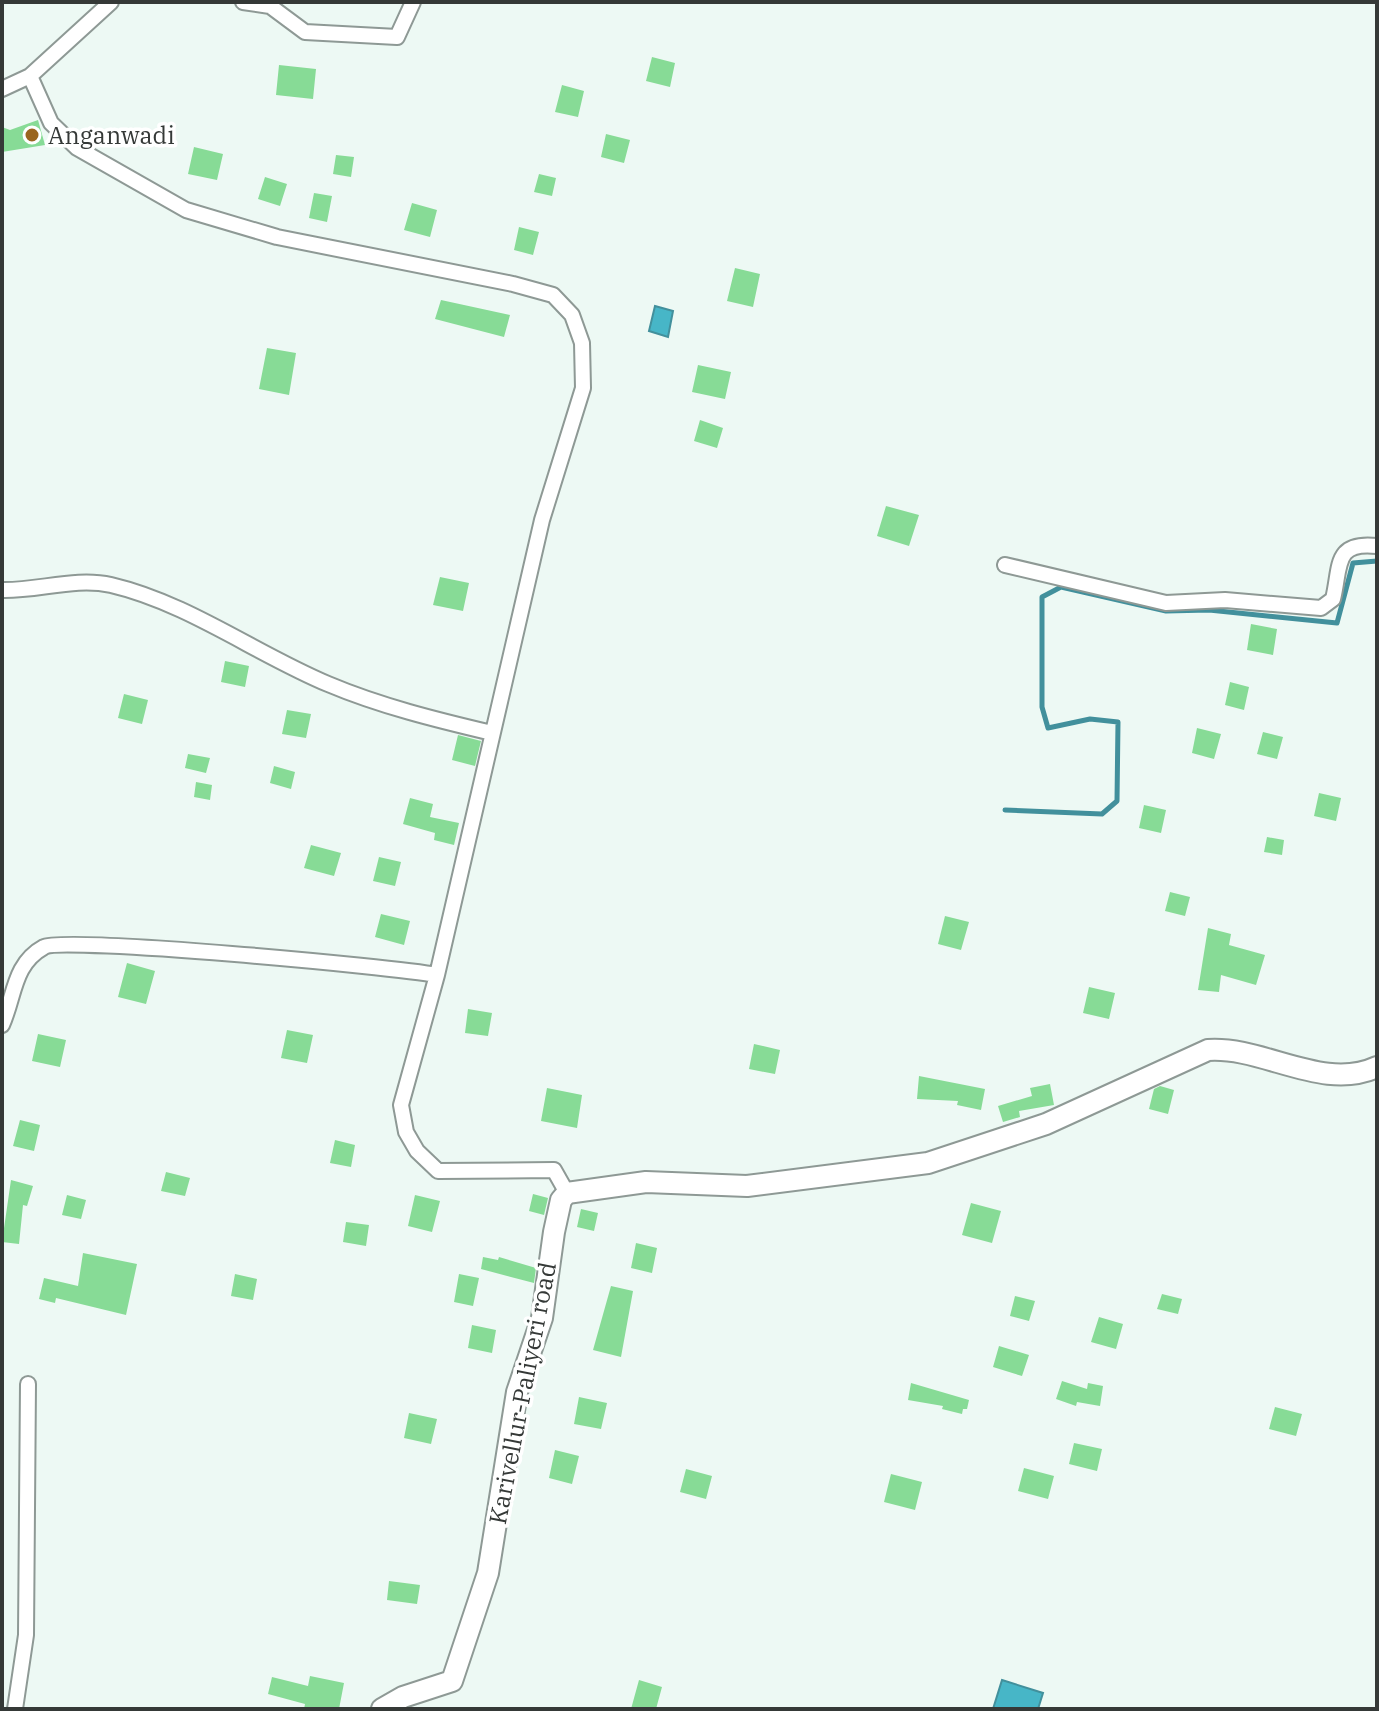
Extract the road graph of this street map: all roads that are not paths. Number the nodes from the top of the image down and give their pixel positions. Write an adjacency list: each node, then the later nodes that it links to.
1 (111, 2): 4 (street)
2 (243, 2): 3 (street)
3 (413, 2)
4 (30, 76): 5 (street); 9 (street)
5 (2, 89)
6 (1377, 546): 7 (street)
7 (1005, 565)
8 (2, 590): 9 (street)
9 (492, 733): 10 (street)
10 (437, 975): 11 (street); 13 (street)
11 (2, 1025)
12 (1377, 1067): 13 (main road)
13 (567, 1193): 16 (main road, Karivellur-Paliyeri road)
14 (28, 1384): 15 (street)
15 (15, 1709)
16 (382, 1709)

